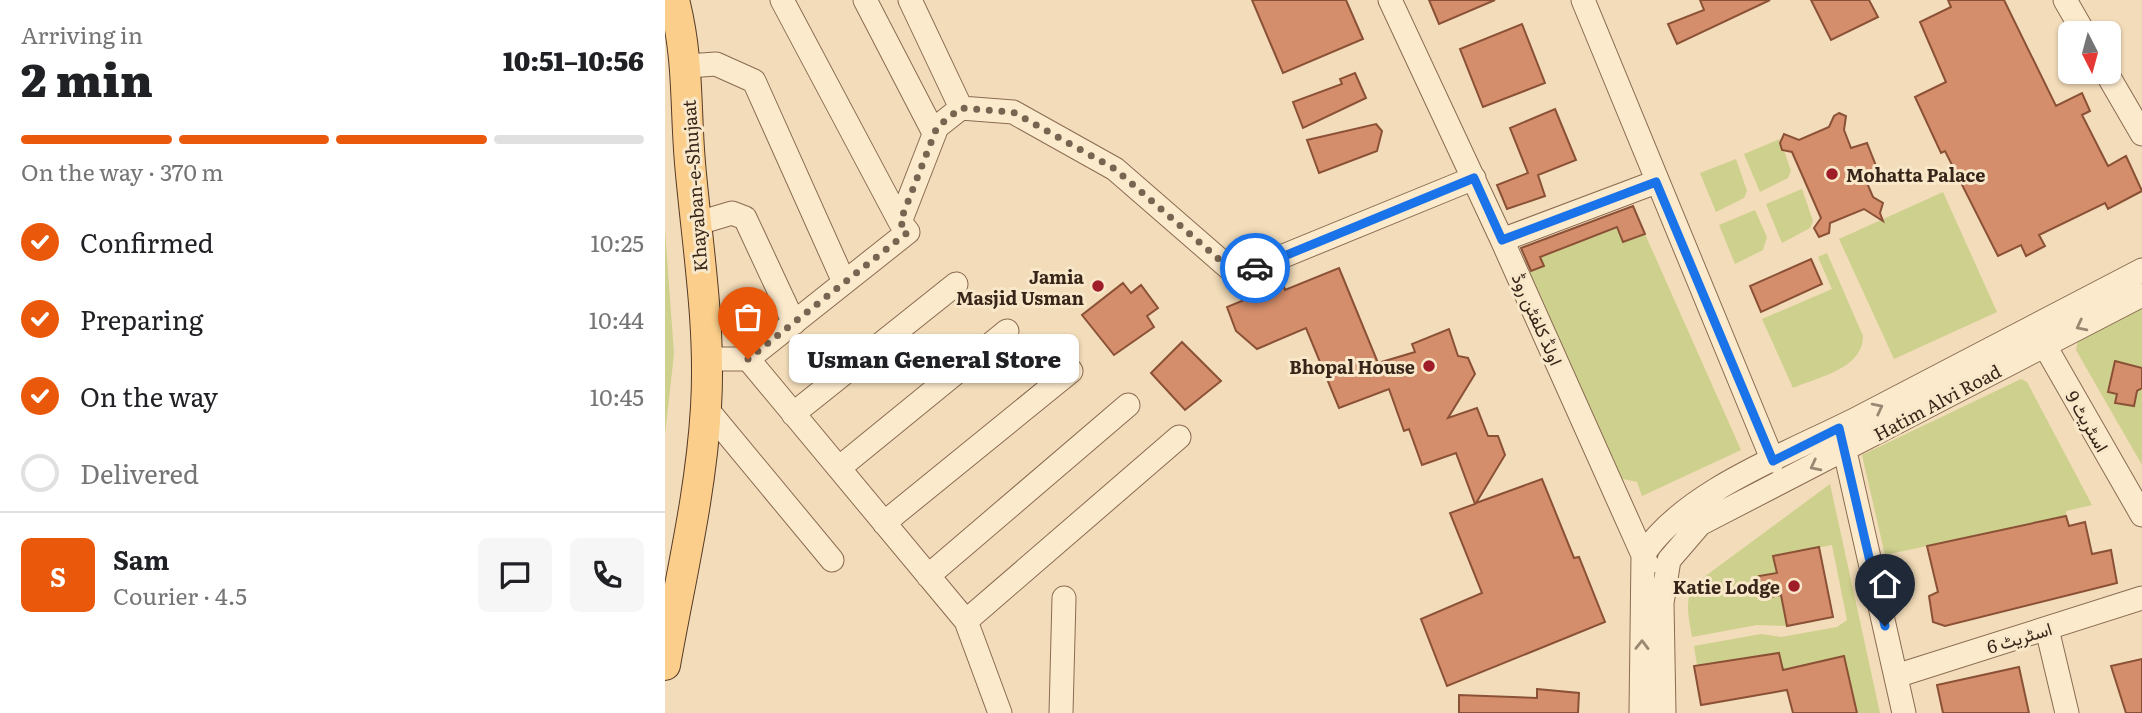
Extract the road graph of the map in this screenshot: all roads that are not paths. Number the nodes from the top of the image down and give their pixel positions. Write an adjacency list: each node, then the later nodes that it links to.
1 (674, 0): 9 (main road, Khayaban-e-Shujaat)
2 (782, 0): 16 (street)
3 (865, 0): 12 (street)
4 (910, 0): 11 (street)
5 (1390, 0): 14 (street, اولڈ کلفٹن روڈ)
6 (1583, 0): 15 (street)
7 (2065, 0): 8 (street)
8 (2077, 21)
9 (676, 65): 17 (main road, Khayaban-e-Shujaat); 20 (street); 42 (main road, Khayaban-e-Shujaat)
10 (2113, 84): 13 (street)
11 (961, 108): 12 (street); 14 (street)
12 (934, 133): 16 (street)
13 (2142, 134)
14 (1474, 178): 18 (street, اولڈ کلفٹن روڈ)
15 (1656, 182): 18 (street); 35 (street)
16 (900, 222): 20 (street)
17 (695, 224): 23 (street); 26 (main road, Khayaban-e-Shujaat)
18 (1502, 240): 39 (street, اولڈ کلفٹن روڈ)
19 (2142, 270): 25 (street, Hatim Alvi Road)
20 (844, 282): 23 (street)
21 (956, 284): 31 (street)
22 (2142, 295): 25 (street, Hatim Alvi Road, one-way to 25)
23 (794, 323): 27 (street)
24 (1007, 331): 36 (street)
25 (2039, 336): 32 (street, Hatim Alvi Road, one-way to 25); 34 (street, Hatim Alvi Road); 37 (street, اسٹریٹ 9)
26 (706, 359): 27 (street); 30 (main road, Khayaban-e-Shujaat)
27 (748, 359): 31 (street)
28 (1071, 371): 38 (street)
29 (1128, 405): 41 (street)
30 (706, 408): 40 (street); 48 (main road, Khayaban-e-Shujaat)
31 (793, 414): 36 (street)
32 (1839, 428): 34 (street); 35 (street, Hatim Alvi Road)
33 (1179, 437): 46 (street)
34 (1845, 451): 45 (street, Hatim Alvi Road, one-way to 45); 49 (street)
35 (1773, 461): 39 (street, Hatim Alvi Road)
36 (839, 468): 38 (street)
37 (2142, 514)
38 (884, 523): 41 (street)
39 (1643, 555): 45 (street, اولڈ کلفٹن روڈ); 52 (street, one-way to 39)
40 (832, 560)
41 (928, 576): 46 (street)
42 (665, 582)
43 (1064, 598): 51 (street)
44 (2142, 598): 47 (street, اسٹریٹ 6)
45 (1663, 603): 53 (street)
46 (966, 621): 50 (street)
47 (2046, 629): 49 (street, اسٹریٹ 6); 55 (street)
48 (665, 665)
49 (1896, 676): 54 (street)
50 (1000, 713)
51 (1061, 713)
52 (1641, 713)
53 (1664, 713)
54 (1904, 713)
55 (2067, 713)

